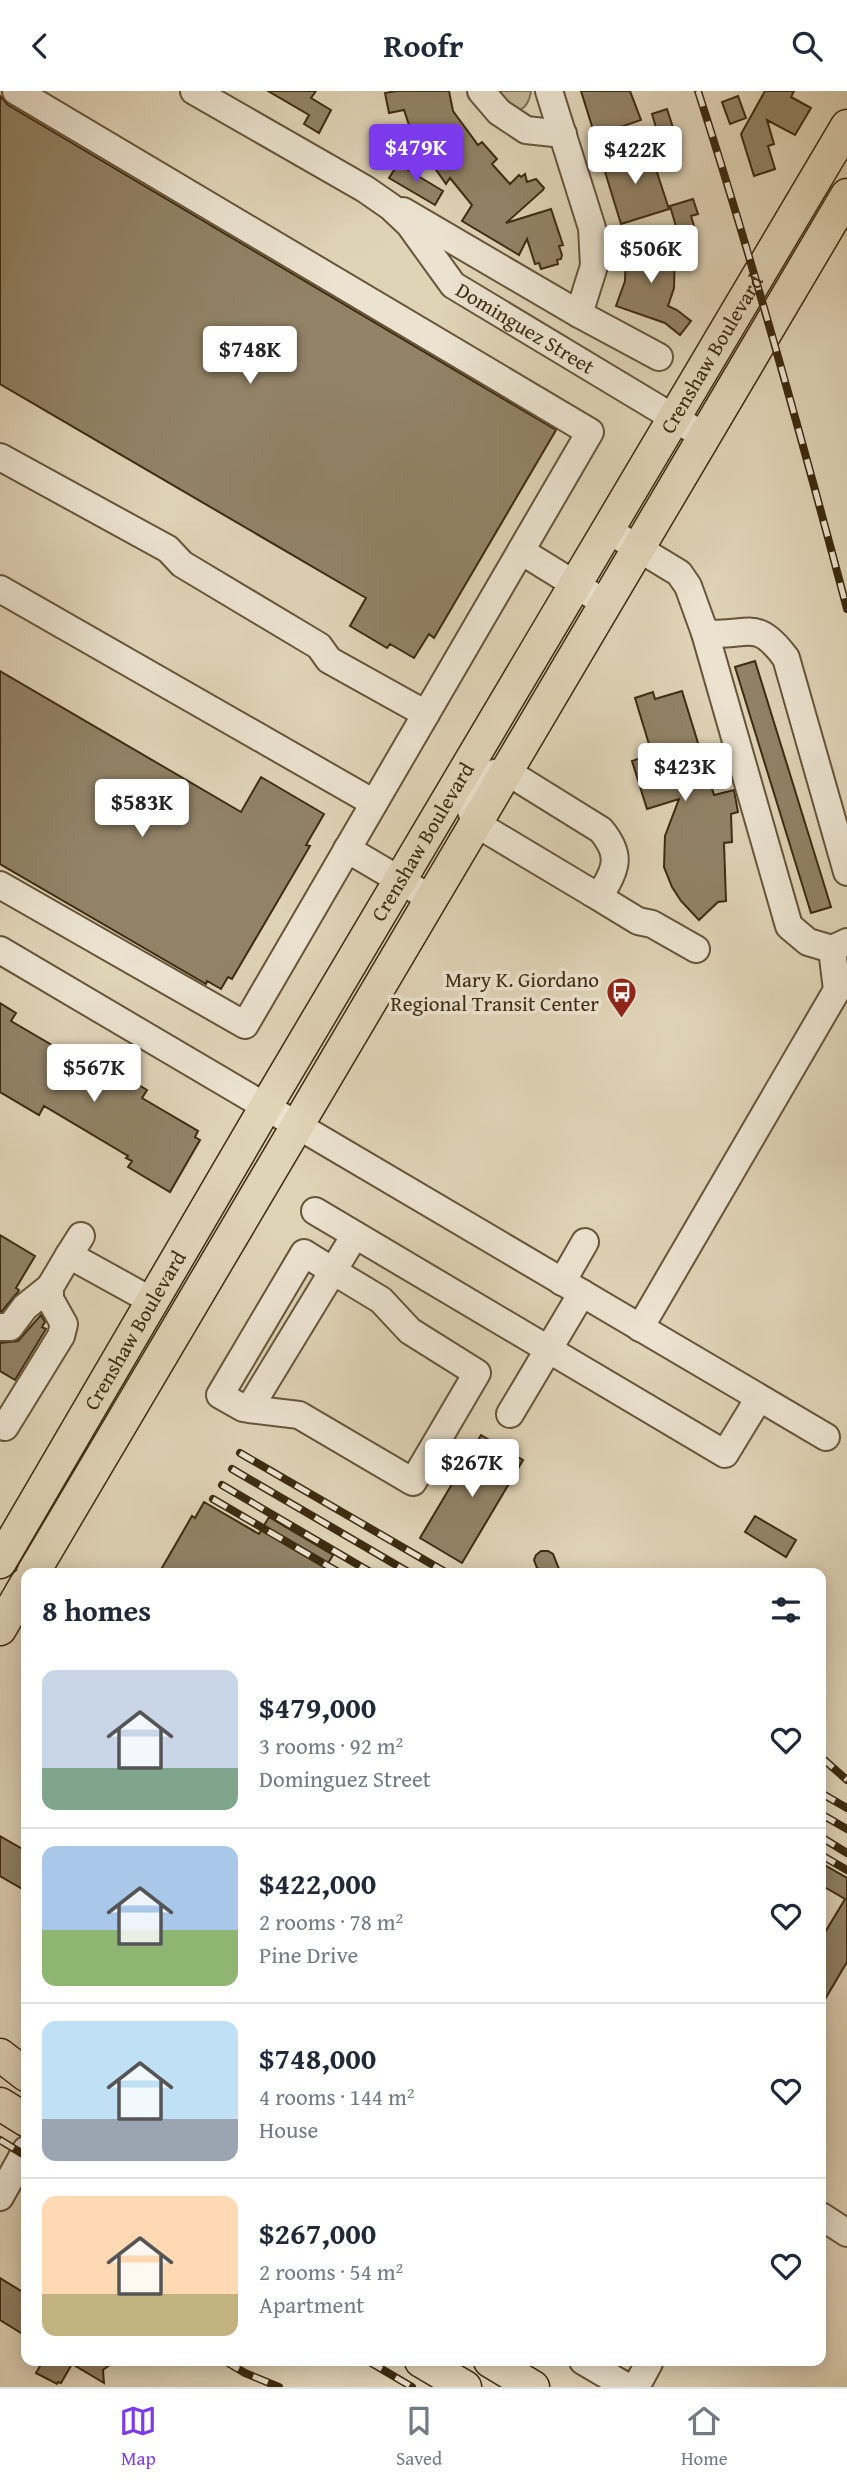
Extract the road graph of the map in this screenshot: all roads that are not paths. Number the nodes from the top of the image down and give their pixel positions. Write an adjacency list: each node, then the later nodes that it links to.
1 (16, 91): 16 (street)
2 (481, 91): 6 (street)
3 (549, 91): 6 (street)
4 (207, 94): 7 (street, Dominguez Street)
5 (847, 126): 11 (main road, Crenshaw Boulevard)
6 (563, 134): 9 (street)
7 (365, 189): 9 (street, Dominguez Street); 11 (street, Dominguez Street)
8 (847, 195): 12 (main road, Crenshaw Boulevard)
9 (579, 314): 10 (street, Dominguez Street)
10 (659, 357)
11 (675, 418): 12 (street, Dominguez Street); 14 (main road, Crenshaw Boulevard)
12 (704, 436): 15 (main road, Crenshaw Boulevard)
13 (0, 457): 21 (street)
14 (608, 530): 15 (street); 17 (main road, Crenshaw Boulevard)
15 (638, 548): 19 (main road, Crenshaw Boulevard); 20 (street)
16 (521, 551): 17 (street); 21 (street)
17 (576, 585): 19 (street); 23 (main road, Crenshaw Boulevard)
18 (0, 589): 24 (street)
19 (605, 603): 22 (main road, Crenshaw Boulevard)
20 (705, 633): 27 (street); 34 (street)
21 (426, 714): 24 (street)
22 (506, 771): 23 (street); 25 (main road, Crenshaw Boulevard); 28 (street)
23 (461, 779): 25 (street); 29 (main road, Crenshaw Boulevard)
24 (374, 803): 26 (street)
25 (475, 823): 31 (street); 32 (main road, Crenshaw Boulevard)
26 (347, 849): 29 (street); 30 (street)
27 (847, 872)
28 (613, 874): 31 (street); 33 (street)
29 (401, 880): 32 (street); 37 (main road, Crenshaw Boulevard)
30 (0, 885)
31 (592, 894): 33 (street)
32 (430, 898): 38 (main road, Crenshaw Boulevard)
33 (652, 923): 35 (street)
34 (839, 946): 47 (street)
35 (696, 949)
36 (0, 950): 37 (street)
37 (265, 1108): 38 (street); 45 (main road, Crenshaw Boulevard)
38 (296, 1125): 44 (street); 54 (main road, Crenshaw Boulevard)
39 (315, 1211): 40 (street)
40 (355, 1235): 42 (street); 48 (street)
41 (585, 1242): 44 (street)
42 (334, 1271): 42 (street)
43 (50, 1287): 45 (street); 46 (street); 51 (street)
44 (572, 1288): 47 (street); 48 (street)
45 (152, 1301): 53 (main road, Crenshaw Boulevard)
46 (0, 1327)
47 (640, 1328): 49 (street)
48 (548, 1350): 49 (street); 50 (street)
49 (760, 1398): 52 (street)
50 (510, 1414)
51 (5, 1427)
52 (826, 1437)
53 (0, 1562)
54 (36, 1568)
55 (21, 1593): 56 (main road)
56 (0, 1629)
57 (0, 2055): 58 (main road)
58 (21, 2071)
59 (0, 2103): 60 (main road)
60 (21, 2117)
61 (21, 2159): 62 (street)
62 (0, 2197)
63 (826, 2219): 64 (street)
64 (847, 2232)
65 (429, 2366): 69 (main road)
66 (498, 2366): 70 (main road)
67 (591, 2366): 71 (street)
68 (647, 2366): 72 (street)
69 (465, 2387)
70 (533, 2387)
71 (626, 2387)
72 (636, 2387)

